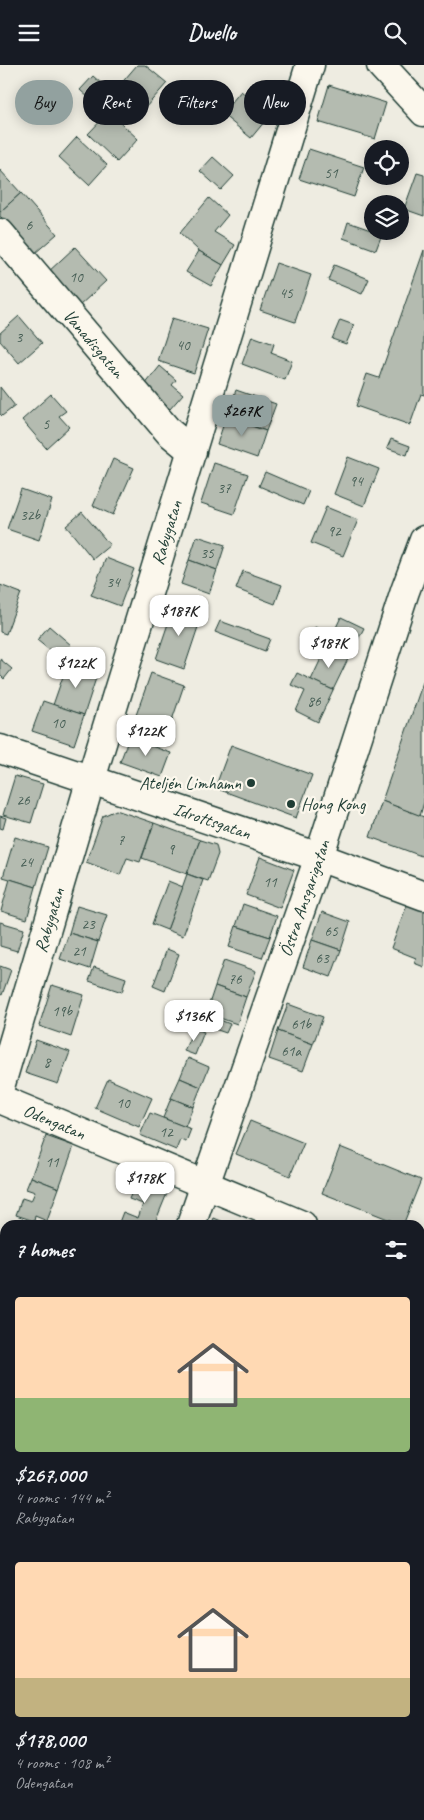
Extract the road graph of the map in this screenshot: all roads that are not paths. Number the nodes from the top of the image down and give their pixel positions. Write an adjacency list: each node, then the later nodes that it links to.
1 (310, 65): 5 (street, Rabygatan)
2 (381, 65): 3 (street)
3 (424, 112)
4 (0, 233): 5 (street, Vanadisgatan)
5 (192, 451): 9 (street, Rabygatan)
6 (424, 540): 7 (street, Östra Ansgarigatan)
7 (414, 595): 10 (street, Östra Ansgarigatan)
8 (0, 749): 9 (street, Idrottsgatan)
9 (91, 779): 10 (street, Idrottsgatan); 12 (street, Rabygatan)
10 (319, 857): 11 (street, Idrottsgatan); 14 (street, Östra Ansgarigatan)
11 (424, 896)
12 (0, 1087)
13 (0, 1099): 14 (street, Odengatan)
14 (205, 1185): 15 (street, Östra Ansgarigatan); 16 (street, Odengatan)
15 (193, 1220)
16 (290, 1220)

